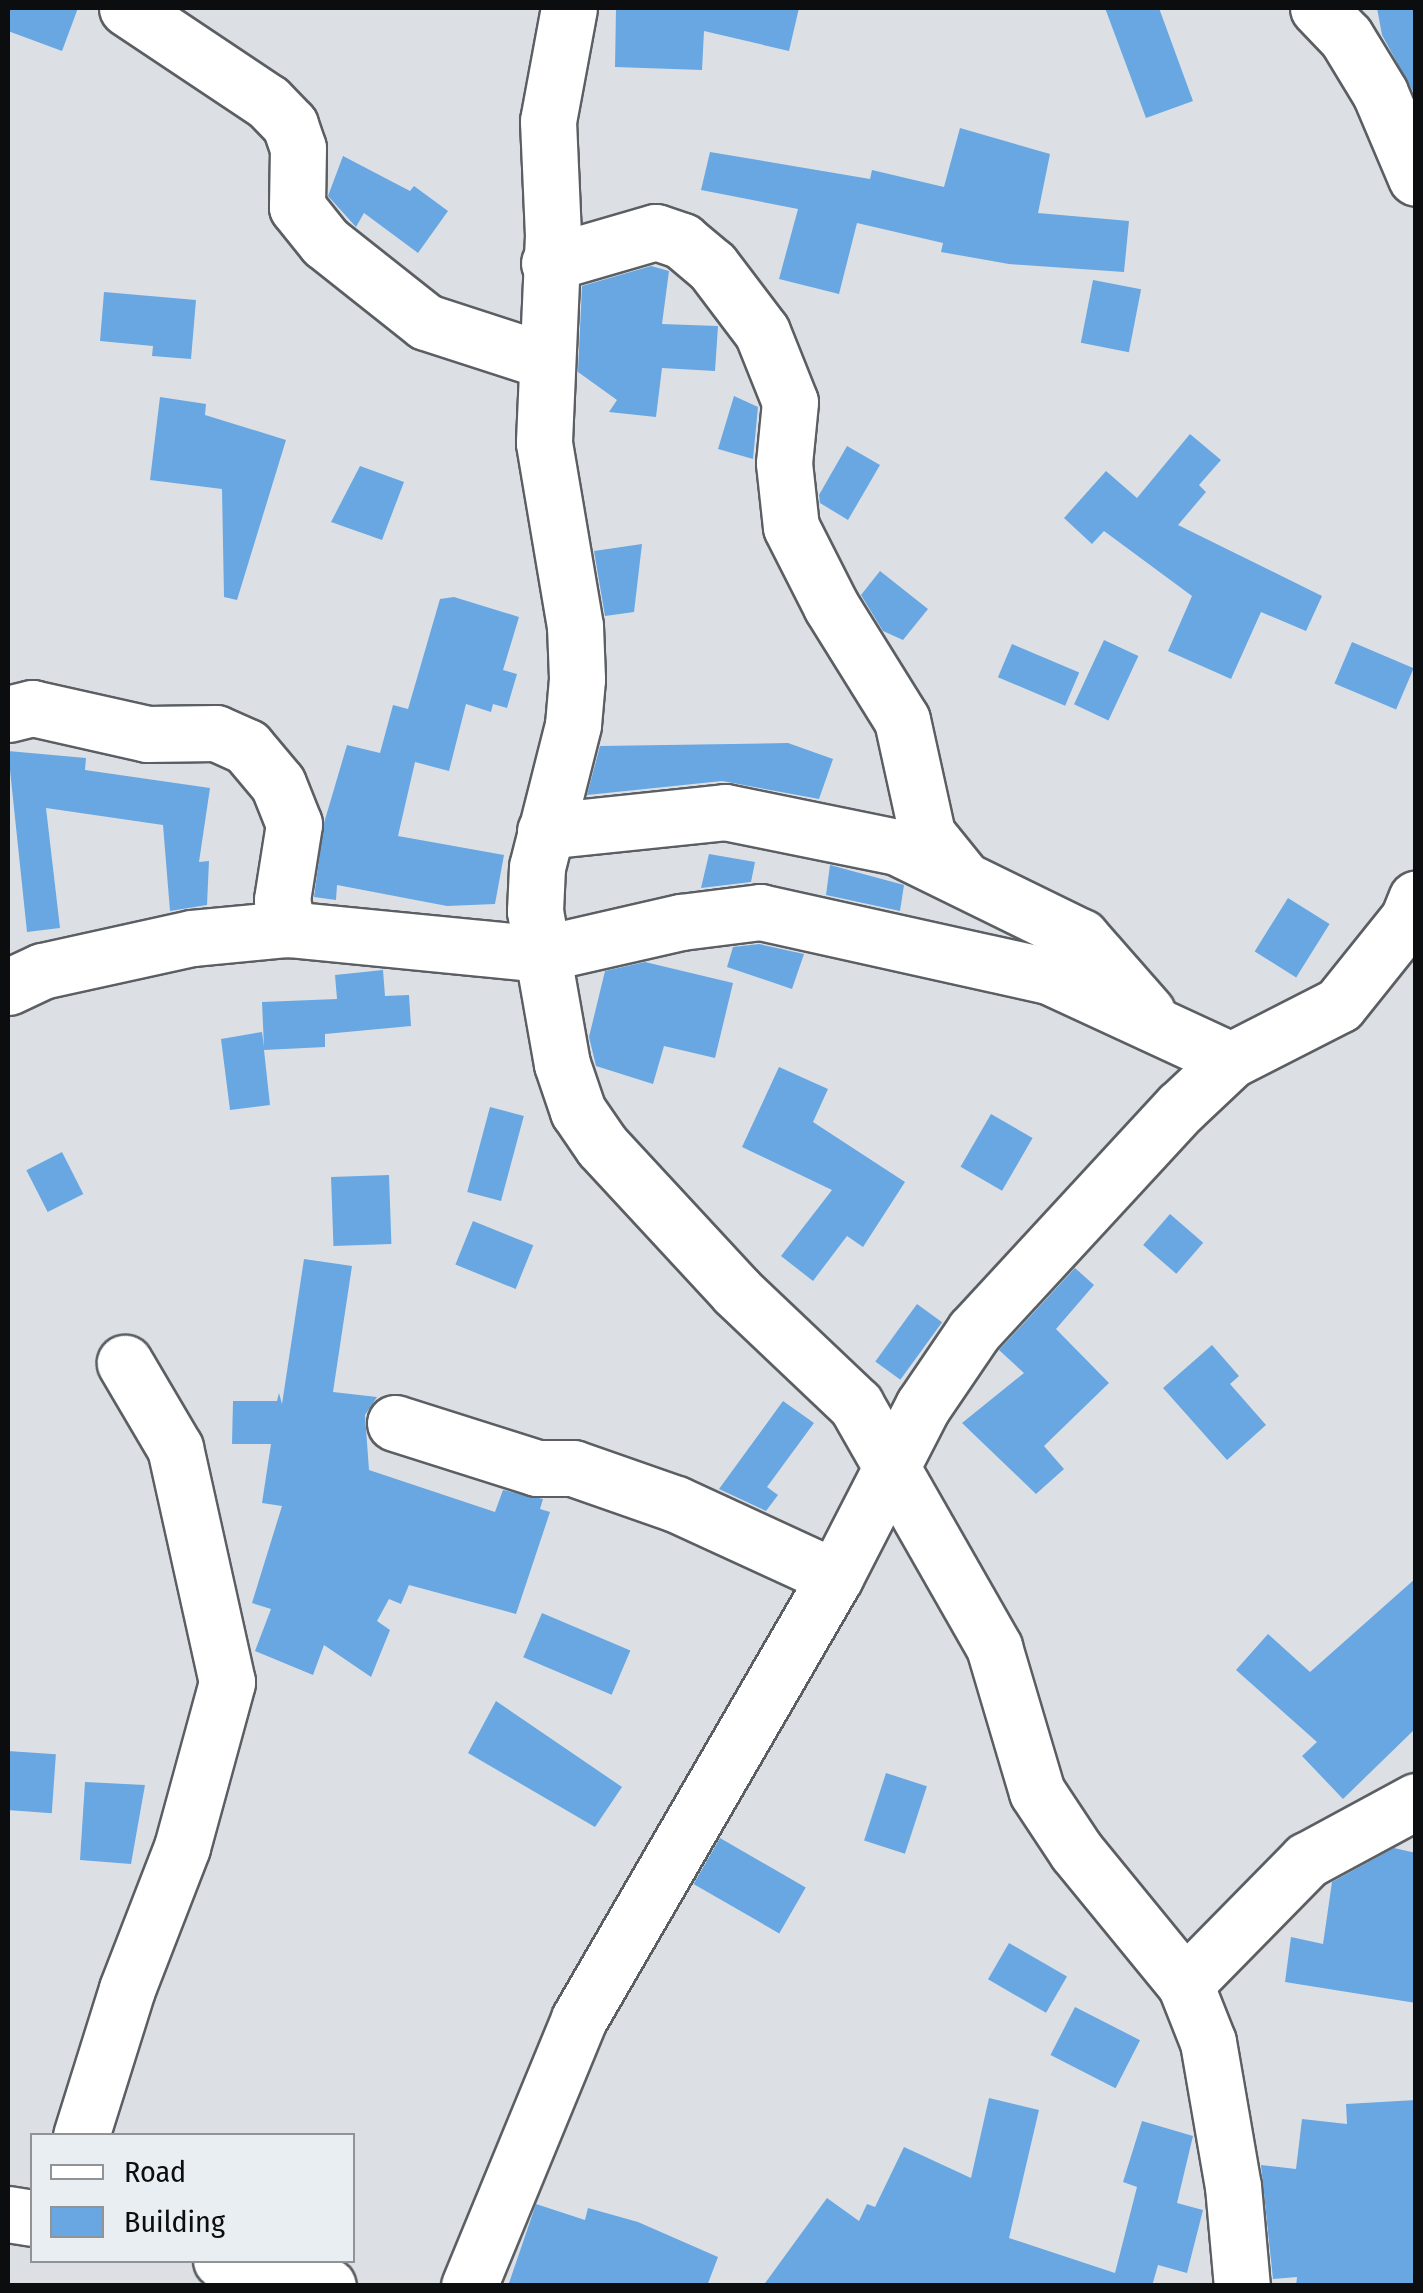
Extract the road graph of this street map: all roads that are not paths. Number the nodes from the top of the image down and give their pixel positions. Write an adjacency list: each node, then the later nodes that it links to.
1 (126, 8): 6 (street)
2 (568, 8): 5 (street)
3 (1318, 8): 4 (street)
4 (1416, 178)
5 (549, 263): 6 (street); 9 (street)
6 (546, 361): 8 (street)
7 (16, 696): 11 (street)
8 (546, 831): 9 (street); 12 (street)
9 (961, 876): 14 (street)
10 (1416, 898): 15 (street)
11 (288, 928): 12 (street); 13 (street)
12 (541, 954): 14 (street); 18 (street)
13 (8, 987)
14 (1152, 1018): 15 (street)
15 (1231, 1060): 18 (street)
16 (126, 1363): 22 (street)
17 (396, 1423): 19 (street)
18 (893, 1471): 19 (street); 21 (street)
19 (835, 1577): 25 (street)
20 (1416, 1801): 21 (street)
21 (1186, 1984): 26 (street)
22 (82, 2133)
23 (233, 2263): 24 (street)
24 (328, 2286)
25 (469, 2286)
26 (1242, 2286)

